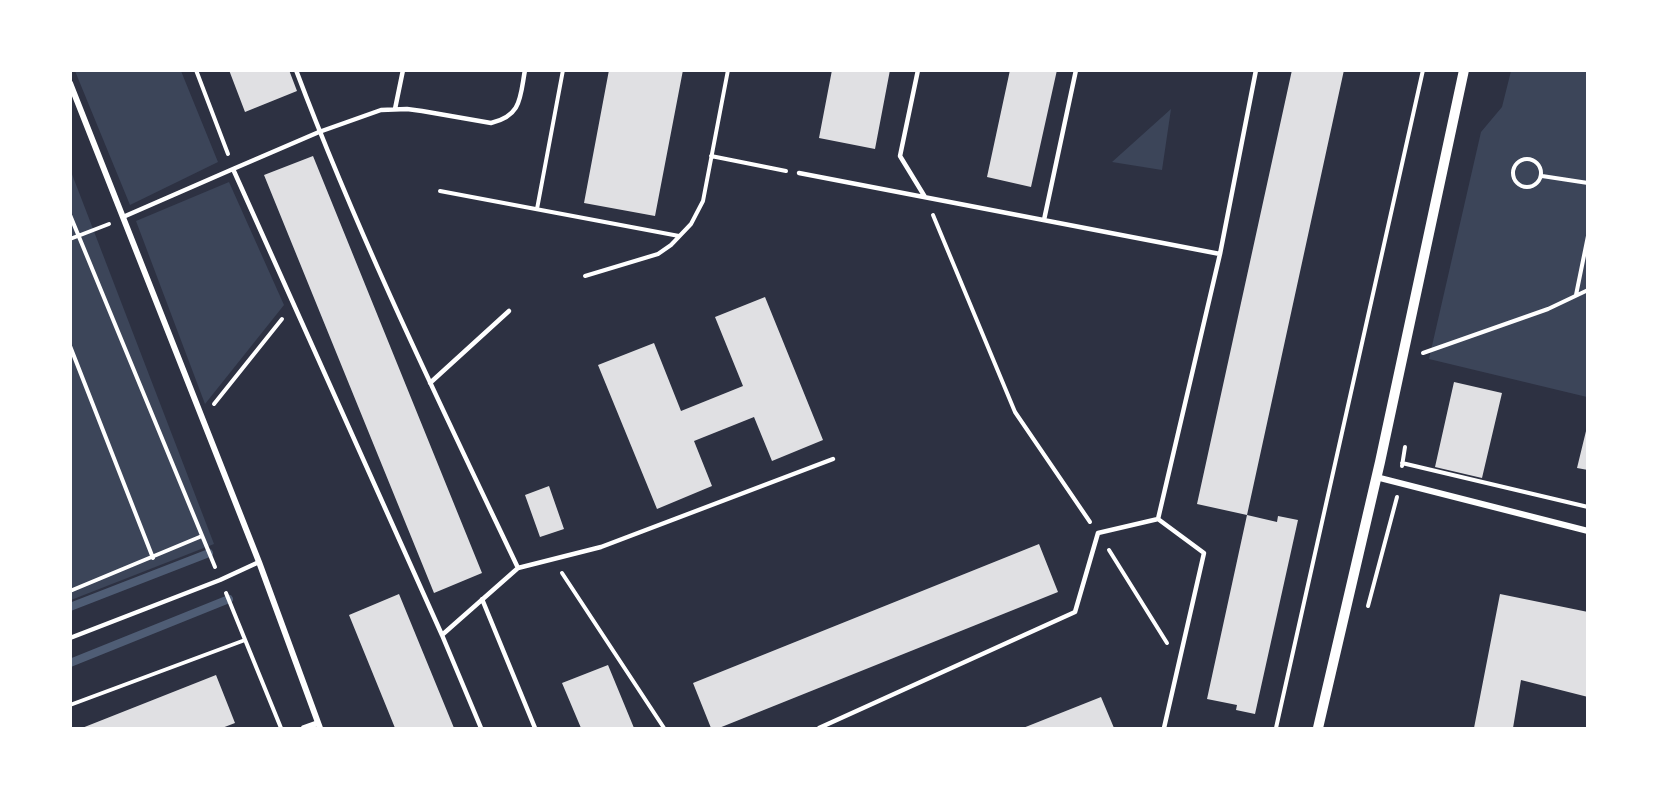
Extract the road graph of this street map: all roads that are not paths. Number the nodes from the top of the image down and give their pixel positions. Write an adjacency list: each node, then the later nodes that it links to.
1 (296, 70): 10 (lane)
2 (403, 70): 9 (lane)
3 (525, 70): 9 (lane)
4 (918, 70): 13 (lane)
5 (1076, 70): 15 (lane)
6 (1256, 70): 16 (lane)
7 (1464, 70): 20 (street)
8 (70, 83): 14 (street)
9 (395, 109): 10 (lane)
10 (319, 132): 11 (lane); 18 (lane)
11 (233, 169): 14 (lane); 26 (lane)
12 (799, 173): 13 (lane)
13 (925, 198): 15 (lane)
14 (123, 217): 23 (street)
15 (1044, 220): 16 (lane)
16 (1220, 254): 21 (lane)
17 (509, 311): 18 (lane)
18 (430, 383): 24 (lane)
19 (833, 459): 24 (lane)
20 (1376, 477): 22 (street); 34 (street)
21 (1158, 519): 32 (lane); 33 (lane)
22 (1587, 531)
23 (259, 562): 27 (lane); 28 (street)
24 (518, 568): 25 (lane)
25 (482, 599): 26 (lane); 31 (lane)
26 (442, 635): 30 (lane)
27 (70, 638)
28 (319, 726): 29 (street)
29 (304, 729)
30 (481, 729)
31 (535, 729)
32 (819, 729)
33 (1164, 729)
34 (1318, 729)

